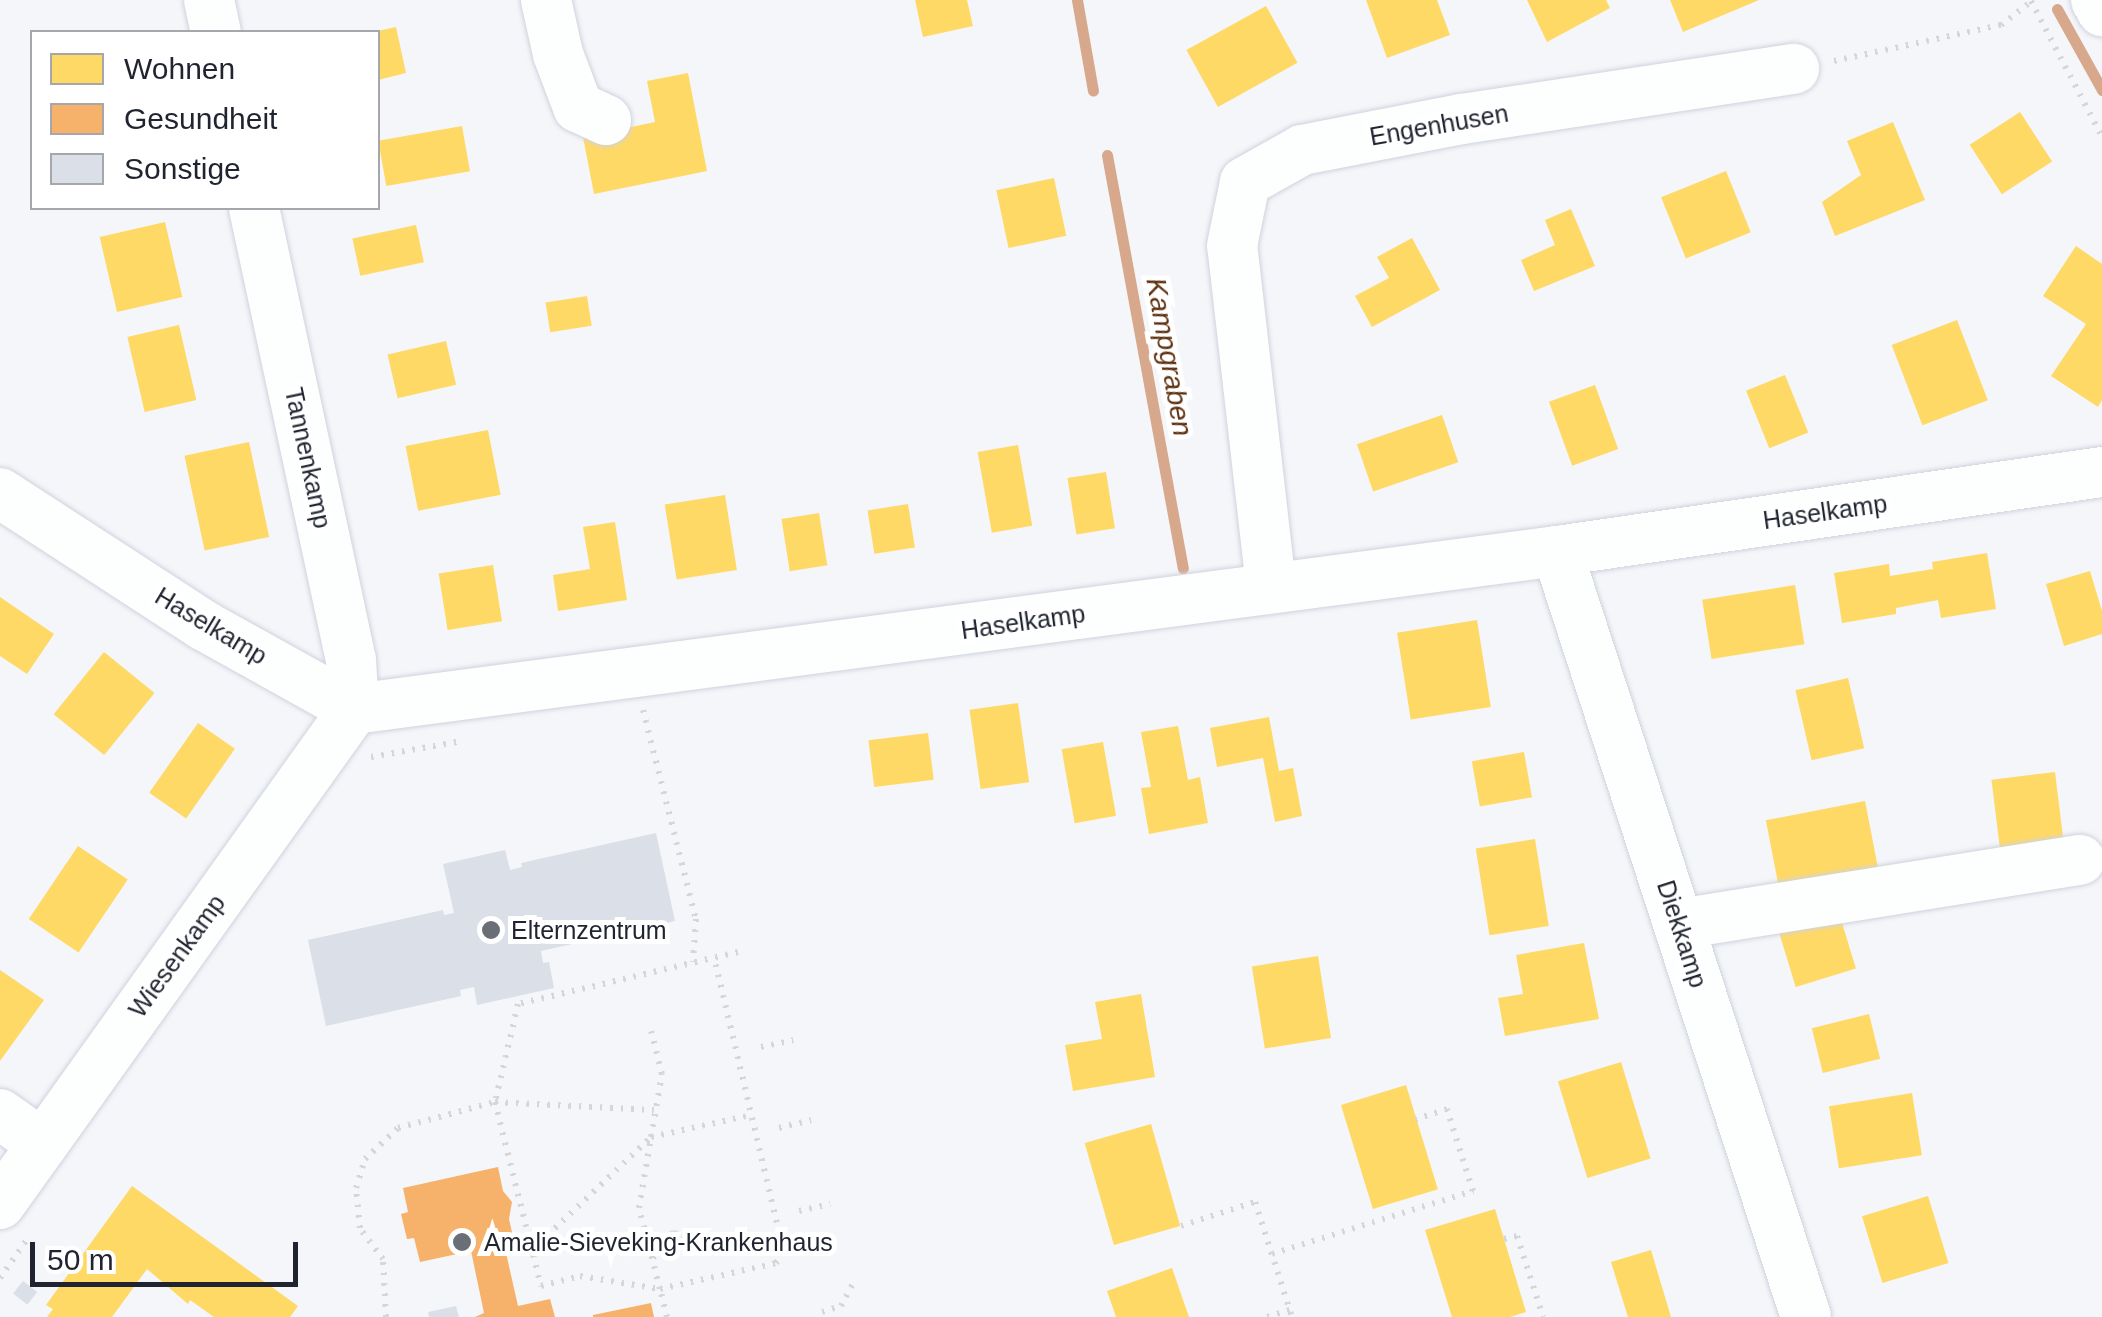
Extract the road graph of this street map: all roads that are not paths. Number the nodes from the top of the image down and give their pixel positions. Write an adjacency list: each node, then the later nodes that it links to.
1 (209, 0): 5 (street)
2 (546, 0): 7 (street)
3 (2096, 0): 4 (street)
4 (2102, 12)
5 (216, 30)
6 (1794, 68): 12 (street, Engenhusen)
7 (606, 120)
8 (254, 210): 13 (street, Tannenkamp)
9 (2102, 472): 11 (street, Haselkamp)
10 (0, 493): 13 (street, Haselkamp)
11 (1557, 550): 12 (street, Haselkamp); 15 (street, Diekkamp)
12 (1271, 586): 13 (street, Haselkamp)
13 (354, 709): 17 (street, Wiesenkamp)
14 (2080, 860): 15 (street)
15 (1679, 924): 19 (street, Diekkamp)
16 (0, 1114): 17 (street)
17 (42, 1144): 18 (street, Wiesenkamp)
18 (0, 1204)
19 (1806, 1317)

